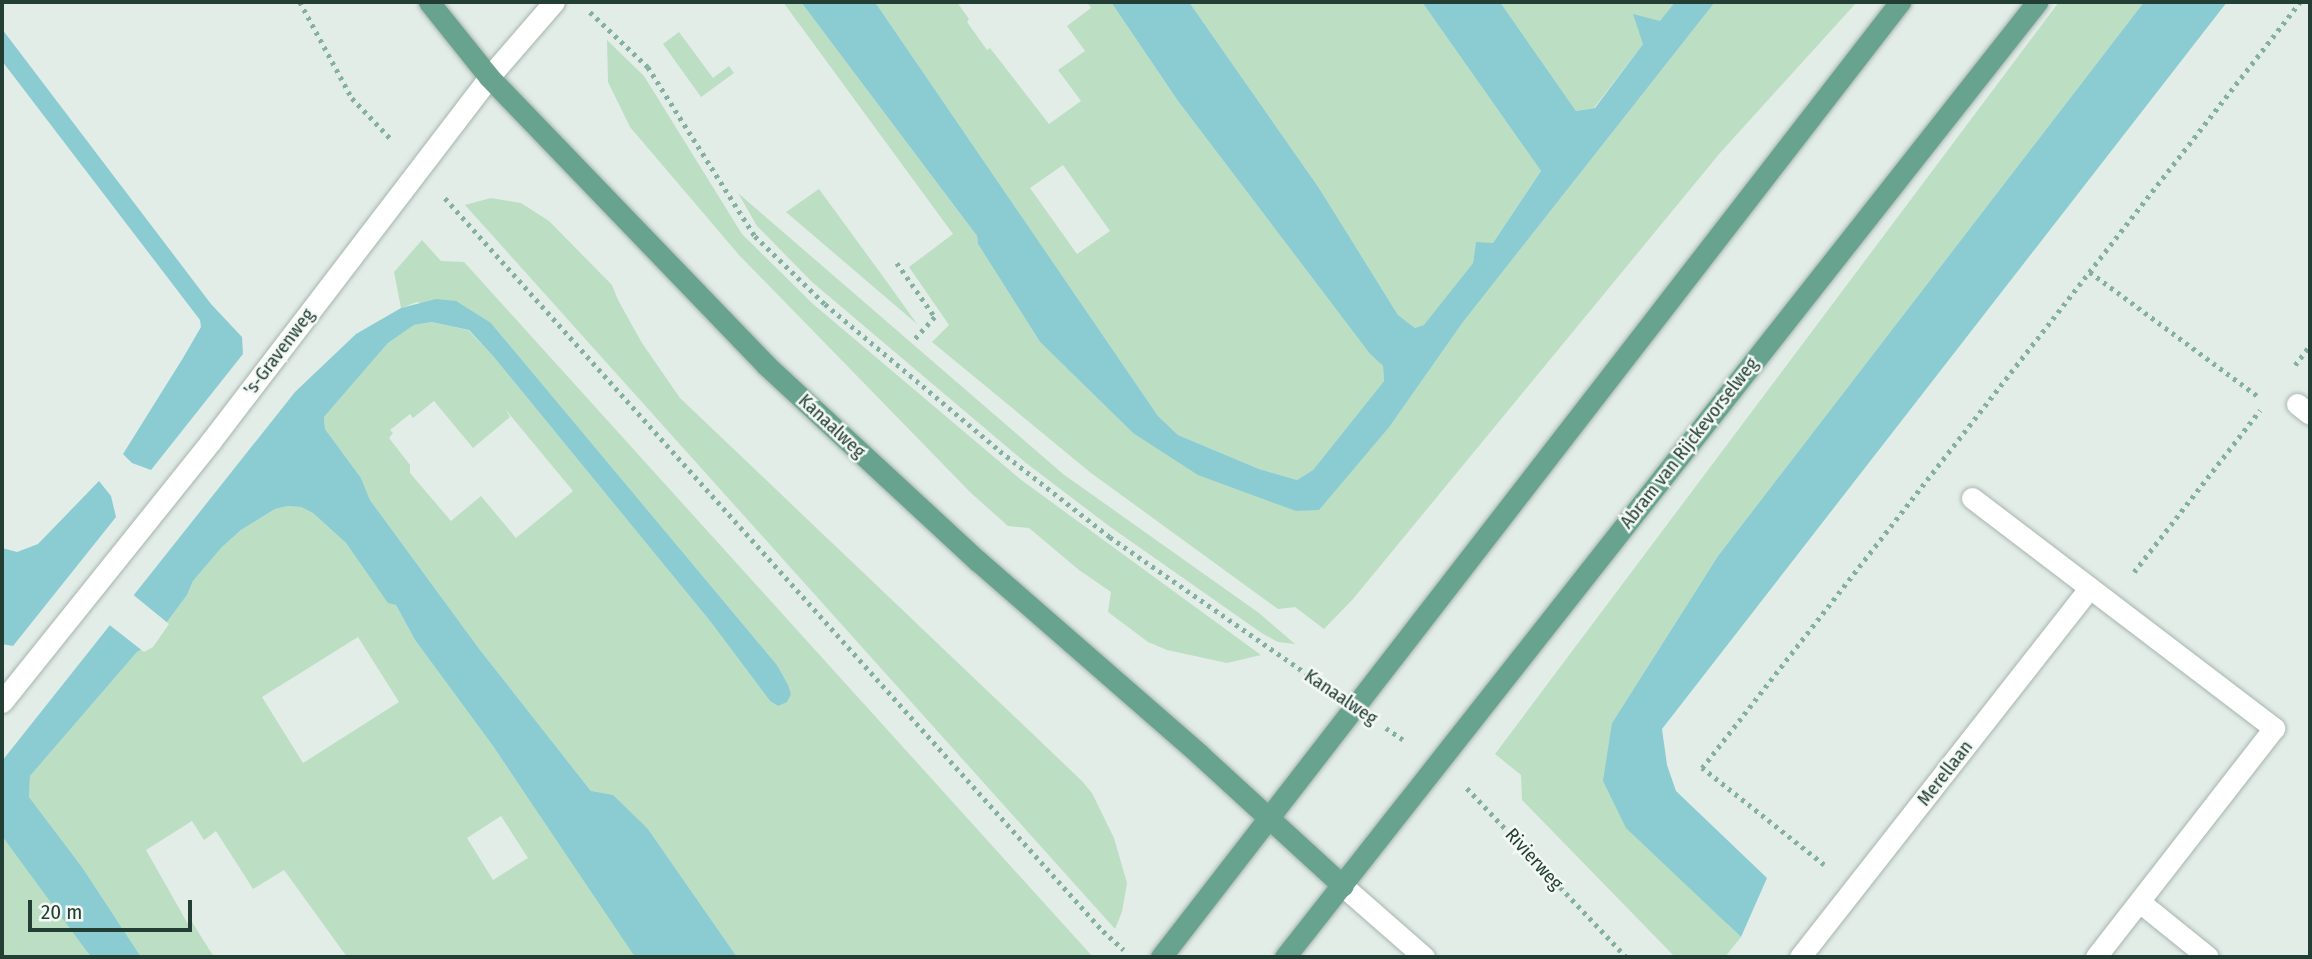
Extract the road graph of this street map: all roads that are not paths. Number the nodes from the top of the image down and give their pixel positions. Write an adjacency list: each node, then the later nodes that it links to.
1 (429, 2): 5 (main road, Kanaalweg)
2 (555, 2): 5 (street, 's-Gravenweg)
3 (1900, 2): 9 (main road)
4 (2037, 2): 10 (main road, Abram van Rijckevorselweg)
5 (489, 77): 8 (street, 's-Gravenweg); 9 (main road, Kanaalweg)
6 (1972, 498): 7 (street)
7 (2089, 588): 11 (street); 15 (street, Merellaan)
8 (2, 702)
9 (1267, 818): 10 (main road); 12 (main road)
10 (1343, 886): 13 (main road, Abram van Rijckevorselweg); 14 (street)
11 (2141, 903): 16 (street); 17 (street)
12 (1161, 957)
13 (1285, 957)
14 (1424, 957)
15 (1800, 957)
16 (2095, 957)
17 (2207, 957)

